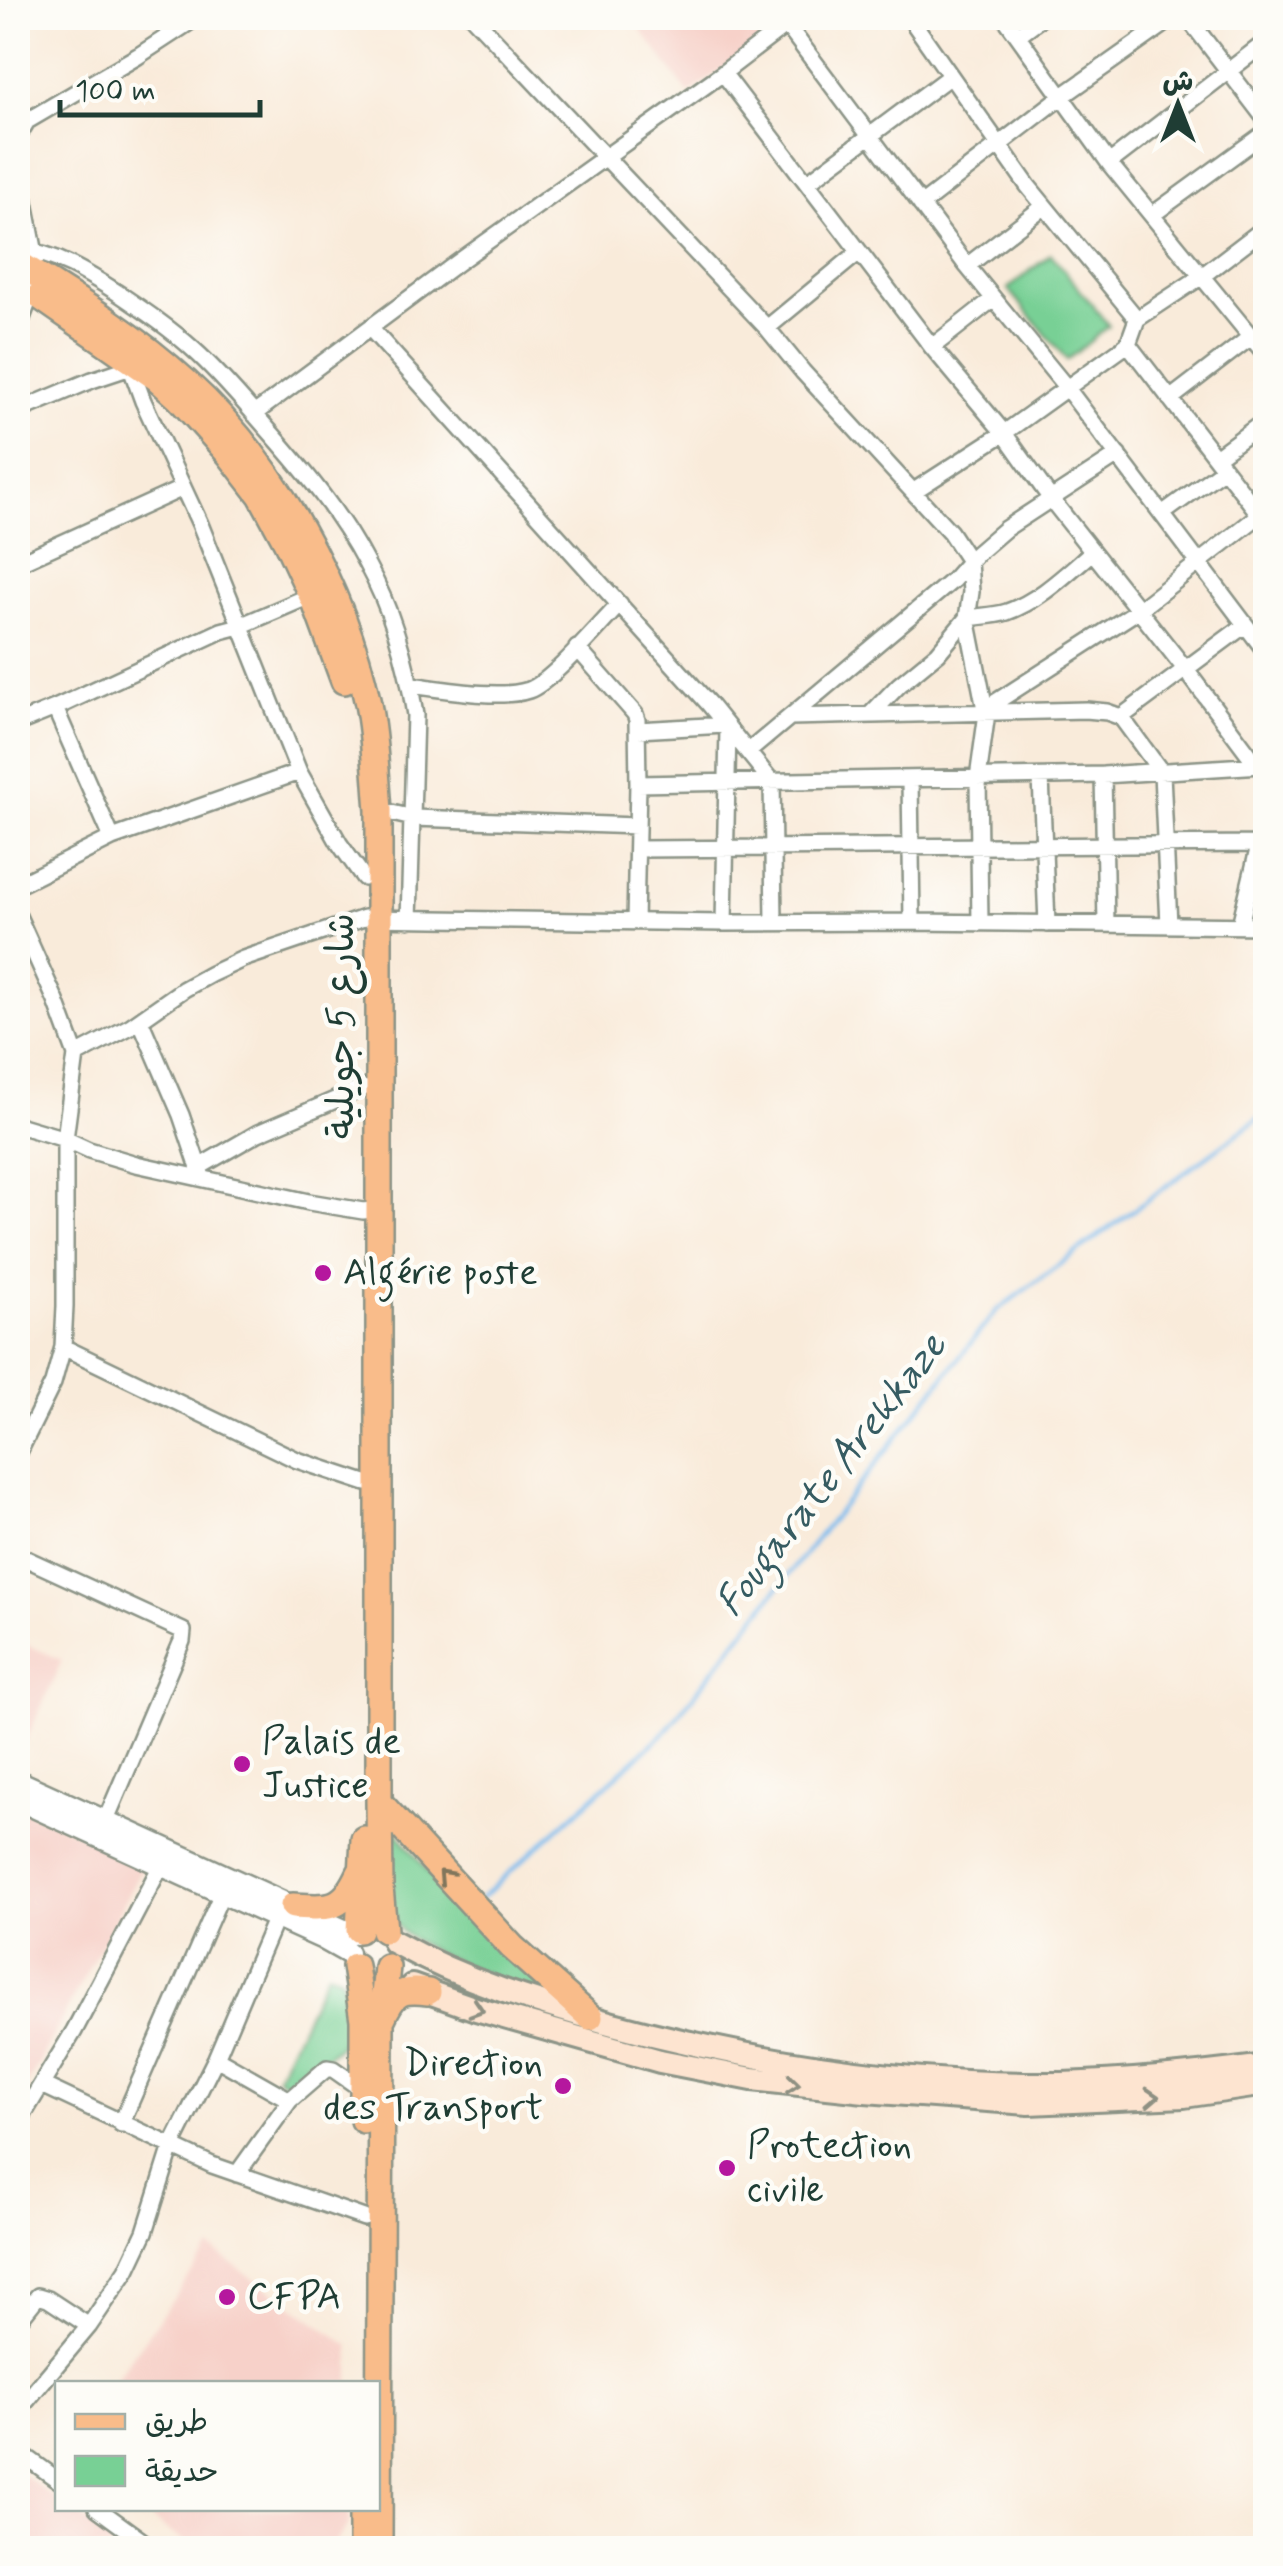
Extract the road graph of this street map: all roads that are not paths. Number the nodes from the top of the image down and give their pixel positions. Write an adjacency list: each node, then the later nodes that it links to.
1 (196, 18): 17 (street)
2 (474, 18): 20 (street)
3 (910, 18): 13 (street)
4 (1006, 18): 9 (street)
5 (1041, 18): 9 (street)
6 (1172, 18): 14 (street)
7 (1188, 18): 11 (street)
8 (790, 21): 12 (street); 18 (street)
9 (1018, 35): 14 (street)
10 (1266, 42): 11 (street)
11 (1228, 72): 15 (street); 21 (street)
12 (724, 73): 20 (street); 23 (street)
13 (950, 76): 18 (street); 19 (street)
14 (1060, 98): 19 (street); 21 (street)
15 (1266, 120)
16 (1266, 132): 26 (street)
17 (18, 136)
18 (870, 137): 23 (street); 24 (street)
19 (998, 145): 24 (street); 25 (street)
20 (604, 157): 35 (street); 36 (street)
21 (1110, 162): 26 (street)
22 (18, 166): 31 (street)
23 (808, 182): 29 (street)
24 (921, 205): 30 (street)
25 (1043, 207): 30 (street); 34 (street)
26 (1152, 215): 32 (street)
27 (1266, 227): 32 (street)
28 (18, 249): 31 (street)
29 (859, 252): 36 (street); 40 (street)
30 (968, 266): 33 (street)
31 (28, 273): 37 (street); 42 (main road, شارع 5 جويلية); 46 (street); 89 (main road, شارع 5 جويلية)
32 (1202, 276): 34 (street); 38 (street)
33 (993, 299): 40 (street); 43 (street)
34 (1137, 319): 39 (street)
35 (370, 328): 46 (street); 61 (street)
36 (767, 328): 52 (street)
37 (18, 329)
38 (1252, 336): 41 (street); 44 (street)
39 (1128, 344): 43 (street); 44 (street)
40 (932, 347): 48 (street)
41 (1266, 354)
42 (129, 362): 45 (street); 51 (street); 60 (main road, شارع 5 جويلية)
43 (1066, 387): 48 (street); 49 (street)
44 (1170, 399): 50 (street)
45 (18, 411)
46 (254, 414): 69 (street)
47 (1266, 420): 50 (street)
48 (1004, 432): 52 (street); 53 (street)
49 (1118, 455): 53 (street); 55 (street)
50 (1220, 463): 54 (street); 55 (street)
51 (183, 488): 59 (street); 65 (street)
52 (914, 491): 57 (street)
53 (1051, 499): 56 (street); 57 (street)
54 (1263, 512): 58 (street)
55 (1162, 514): 58 (street)
56 (1092, 552): 62 (street); 63 (street)
57 (969, 561): 63 (street); 73 (street)
58 (1198, 561): 62 (street); 64 (street)
59 (18, 563)
60 (312, 595): 65 (street); 103 (main road, شارع 5 جويلية)
61 (620, 604): 66 (street); 76 (street)
62 (1137, 611): 68 (street); 71 (street)
63 (967, 618): 71 (street); 72 (street)
64 (1245, 625): 67 (street); 68 (street)
65 (240, 626): 70 (street); 80 (street)
66 (578, 648): 69 (street); 77 (street)
67 (1266, 652)
68 (1186, 670): 74 (street); 79 (street)
69 (410, 685): 91 (street)
70 (55, 708): 75 (street); 93 (street)
71 (986, 711): 72 (street); 74 (street); 84 (street)
72 (870, 715): 73 (street)
73 (790, 717): 78 (street)
74 (1121, 717): 81 (street)
75 (18, 723)
76 (727, 726): 77 (street); 78 (street); 86 (street)
77 (638, 730): 88 (street)
78 (748, 752): 87 (street)
79 (1261, 765): 81 (street)
80 (300, 772): 93 (street); 103 (street)
81 (1162, 773): 82 (street); 95 (street)
82 (1104, 775): 83 (street); 96 (street)
83 (1041, 777): 84 (street); 97 (street)
84 (978, 778): 85 (street); 100 (street)
85 (910, 780): 87 (street); 99 (street)
86 (728, 782): 87 (street); 88 (street); 102 (street)
87 (772, 782): 98 (street)
88 (638, 784): 92 (street)
89 (379, 810): 91 (street); 106 (main road, شارع 5 جويلية)
90 (1266, 816): 94 (street)
91 (413, 818): 92 (street); 107 (street)
92 (637, 826): 101 (street)
93 (112, 838): 104 (street)
94 (1258, 844): 95 (street); 116 (street)
95 (1165, 845): 96 (street); 115 (street)
96 (1104, 846): 97 (street); 114 (street)
97 (1044, 847): 100 (street); 113 (street)
98 (773, 848): 99 (street); 102 (street); 109 (street)
99 (912, 848): 100 (street); 110 (street)
100 (979, 848): 112 (street)
101 (636, 849): 102 (street); 108 (street)
102 (724, 849): 111 (street)
103 (364, 878): 106 (main road, شارع 5 جويلية)
104 (18, 885)
105 (18, 916): 119 (street)
106 (372, 918): 107 (street); 118 (street); 120 (main road, شارع 5 جويلية); 124 (main road, شارع 5 جويلية)
107 (409, 920): 108 (street)
108 (635, 922): 111 (street)
109 (774, 922): 110 (street); 111 (street)
110 (912, 922): 112 (street)
111 (724, 924)
112 (980, 924): 113 (street)
113 (1047, 924): 114 (street)
114 (1106, 924): 115 (street)
115 (1169, 925): 116 (street)
116 (1240, 926): 117 (street)
117 (1266, 926)
118 (140, 1020): 119 (street); 123 (street)
119 (76, 1055): 122 (street)
120 (364, 1088): 123 (street); 124 (main road, شارع 5 جويلية)
121 (18, 1125): 122 (street)
122 (65, 1138): 123 (street); 125 (street)
123 (201, 1173): 124 (street)
124 (372, 1210): 127 (main road, شارع 5 جويلية); 129 (main road, شارع 5 جويلية)
125 (63, 1347): 126 (street); 127 (street)
126 (18, 1454)
127 (366, 1483): 129 (main road, شارع 5 جويلية)
128 (18, 1555): 133 (street)
129 (372, 1565): 132 (main road, شارع 5 جويلية); 135 (main road, شارع 5 جويلية)
130 (18, 1782): 133 (street)
131 (18, 1800): 133 (street)
132 (379, 1802): 138 (main road, شارع 5 جويلية); 141 (main road, one-way to 132)
133 (102, 1829): 134 (street)
134 (166, 1858): 136 (street); 137 (street); 147 (street)
135 (362, 1868): 137 (main road); 138 (main road, شارع 5 جويلية)
136 (222, 1893): 137 (street); 151 (street)
137 (284, 1911): 138 (street); 143 (street)
138 (371, 1952): 139 (main road); 140 (main road); 141 (main road); 148 (main road)
139 (428, 1992): 140 (main road); 141 (main road, one-way to 141)
140 (381, 2022): 158 (main road)
141 (587, 2029): 142 (main road); 144 (main road)
142 (666, 2038): 144 (main road); 145 (main road)
143 (216, 2058): 149 (street); 152 (street)
144 (660, 2061): 146 (main road, one-way to 146)
145 (1266, 2066)
146 (1266, 2084)
147 (42, 2086): 150 (street); 151 (street)
148 (363, 2090): 149 (street); 154 (main road)
149 (290, 2100): 153 (street)
150 (18, 2123)
151 (121, 2124): 152 (street)
152 (172, 2146): 153 (street); 156 (street)
153 (237, 2174): 154 (street)
154 (364, 2218): 157 (main road)
155 (18, 2321): 156 (street)
156 (89, 2326): 159 (street)
157 (362, 2381)
158 (380, 2381)
159 (18, 2411)
160 (18, 2451): 161 (street)
161 (55, 2478)
162 (101, 2511): 165 (street)
163 (362, 2511): 166 (main road)
164 (379, 2511): 167 (main road)
165 (152, 2548)
166 (362, 2548)
167 (379, 2548)

